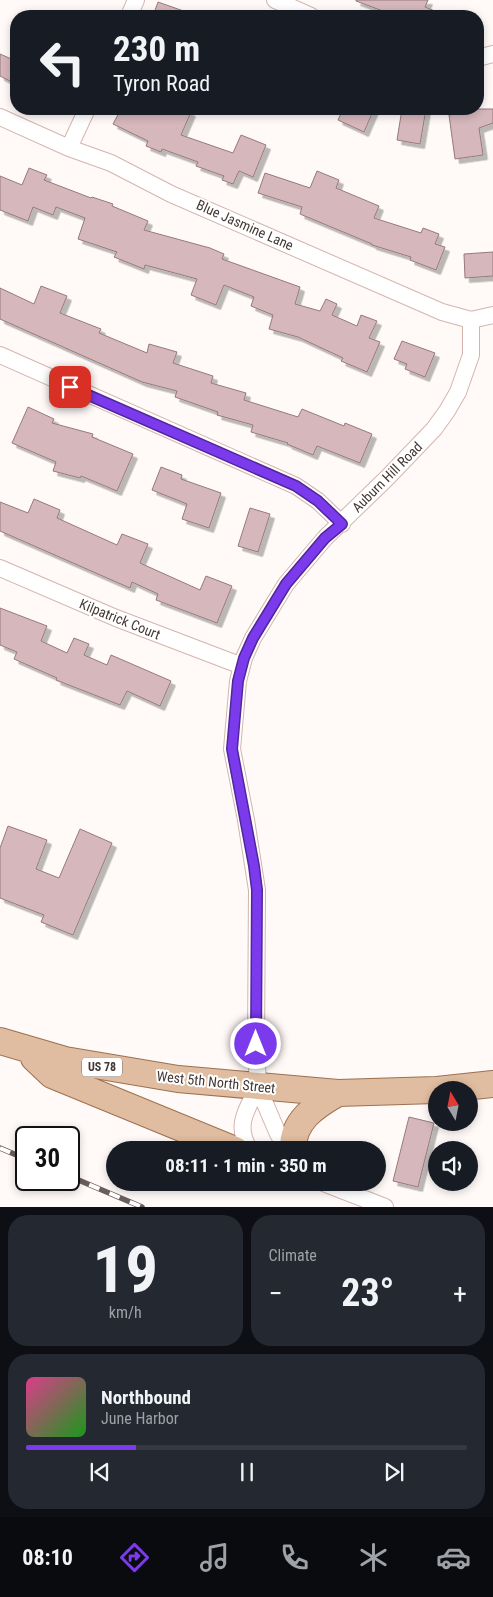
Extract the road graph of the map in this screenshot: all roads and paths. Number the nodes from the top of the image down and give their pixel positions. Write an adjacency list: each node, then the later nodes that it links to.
1 (275, 0): 2 (street)
2 (298, 10)
3 (84, 115): 5 (street)
4 (0, 117): 5 (street, Blue Jasmine Lane)
5 (69, 148): 7 (street, Blue Jasmine Lane)
6 (493, 315): 7 (street, Blue Jasmine Lane)
7 (471, 320): 9 (street, Auburn Hill Road)
8 (0, 355): 9 (street)
9 (342, 524): 11 (street, Auburn Hill Road)
10 (0, 568): 11 (street, Kilpatrick Court)
11 (242, 666): 16 (street, Auburn Hill Road)
12 (0, 1041): 13 (main road, West 5th North Street / US 78)
13 (28, 1049): 16 (main road, West 5th North Street / US 78); 19 (main road)
14 (493, 1084): 15 (main road, West 5th North Street / US 78)
15 (478, 1086)
16 (258, 1087): 18 (main road, West 5th North Street / US 78); 20 (street); 21 (street)
17 (428, 1090): 18 (main road, West 5th North Street / US 78)
18 (338, 1093): 22 (main road)
19 (213, 1141)
20 (245, 1141)
21 (283, 1141)
22 (294, 1141)
23 (347, 1191): 24 (street)
24 (385, 1207)

